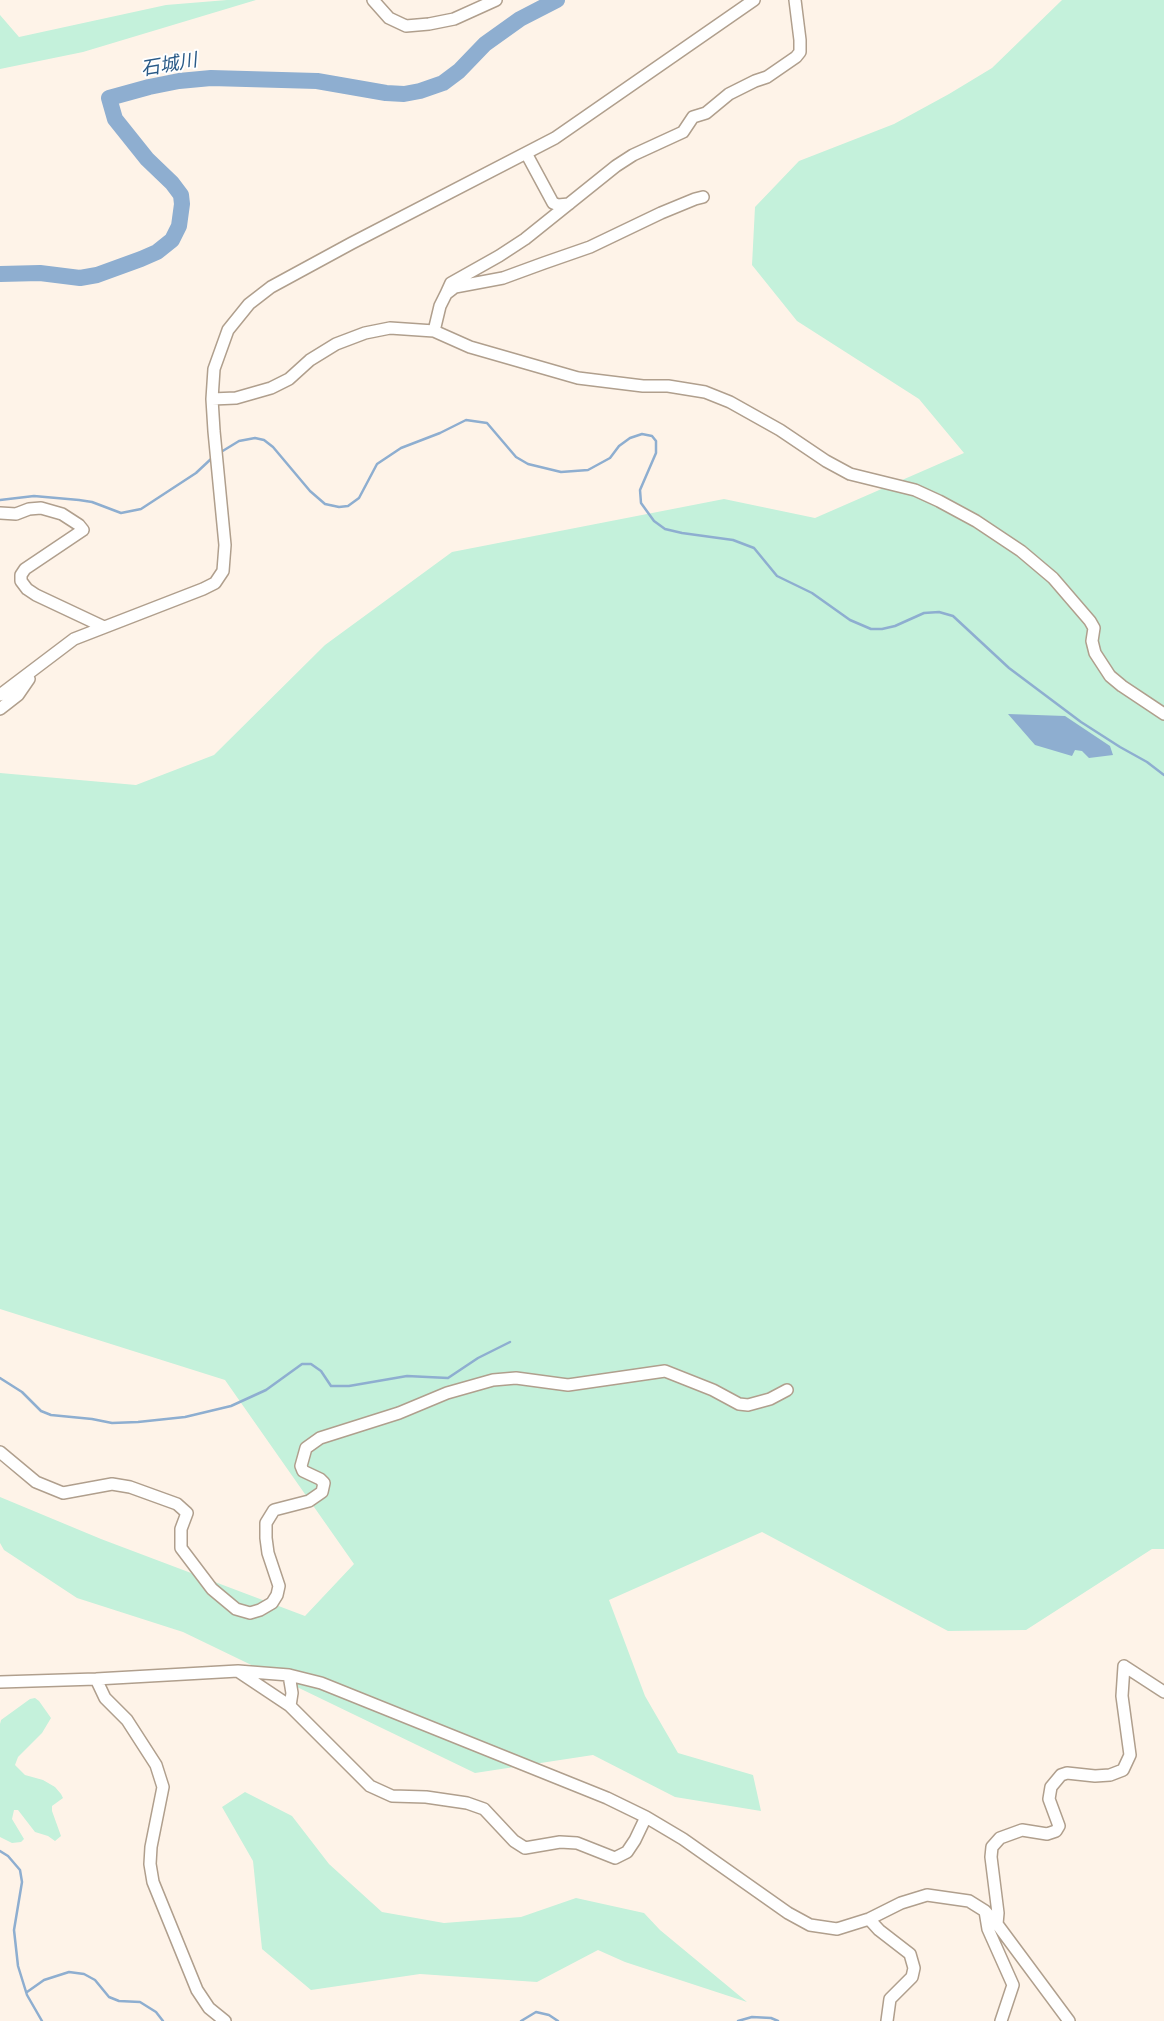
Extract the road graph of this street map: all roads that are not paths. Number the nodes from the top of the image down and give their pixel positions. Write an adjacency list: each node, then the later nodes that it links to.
1 (373, 0): 2 (street)
2 (496, 0)
3 (754, 0): 5 (street)
4 (795, 0): 7 (street)
5 (526, 153): 7 (street); 10 (street)
6 (703, 197): 8 (street)
7 (569, 204): 8 (street)
8 (446, 294): 9 (street)
9 (434, 332): 10 (street); 16 (street)
10 (212, 399): 12 (street)
11 (0, 513): 12 (street)
12 (104, 627): 13 (street)
13 (35, 668): 14 (street); 15 (street)
14 (0, 695)
15 (0, 710)
16 (1164, 714)
17 (787, 1390): 18 (street)
18 (0, 1452)
19 (238, 1671): 20 (street); 21 (street); 24 (street)
20 (288, 1675): 24 (street); 25 (street)
21 (96, 1679): 22 (street); 29 (street)
22 (0, 1682)
23 (1164, 1692): 28 (street)
24 (290, 1706): 25 (street)
25 (646, 1817): 27 (street)
26 (985, 1911): 27 (street); 28 (street); 31 (street)
27 (869, 1920): 30 (street)
28 (997, 1924): 32 (street)
29 (225, 2021)
30 (887, 2021)
31 (1001, 2021)
32 (1069, 2021)

